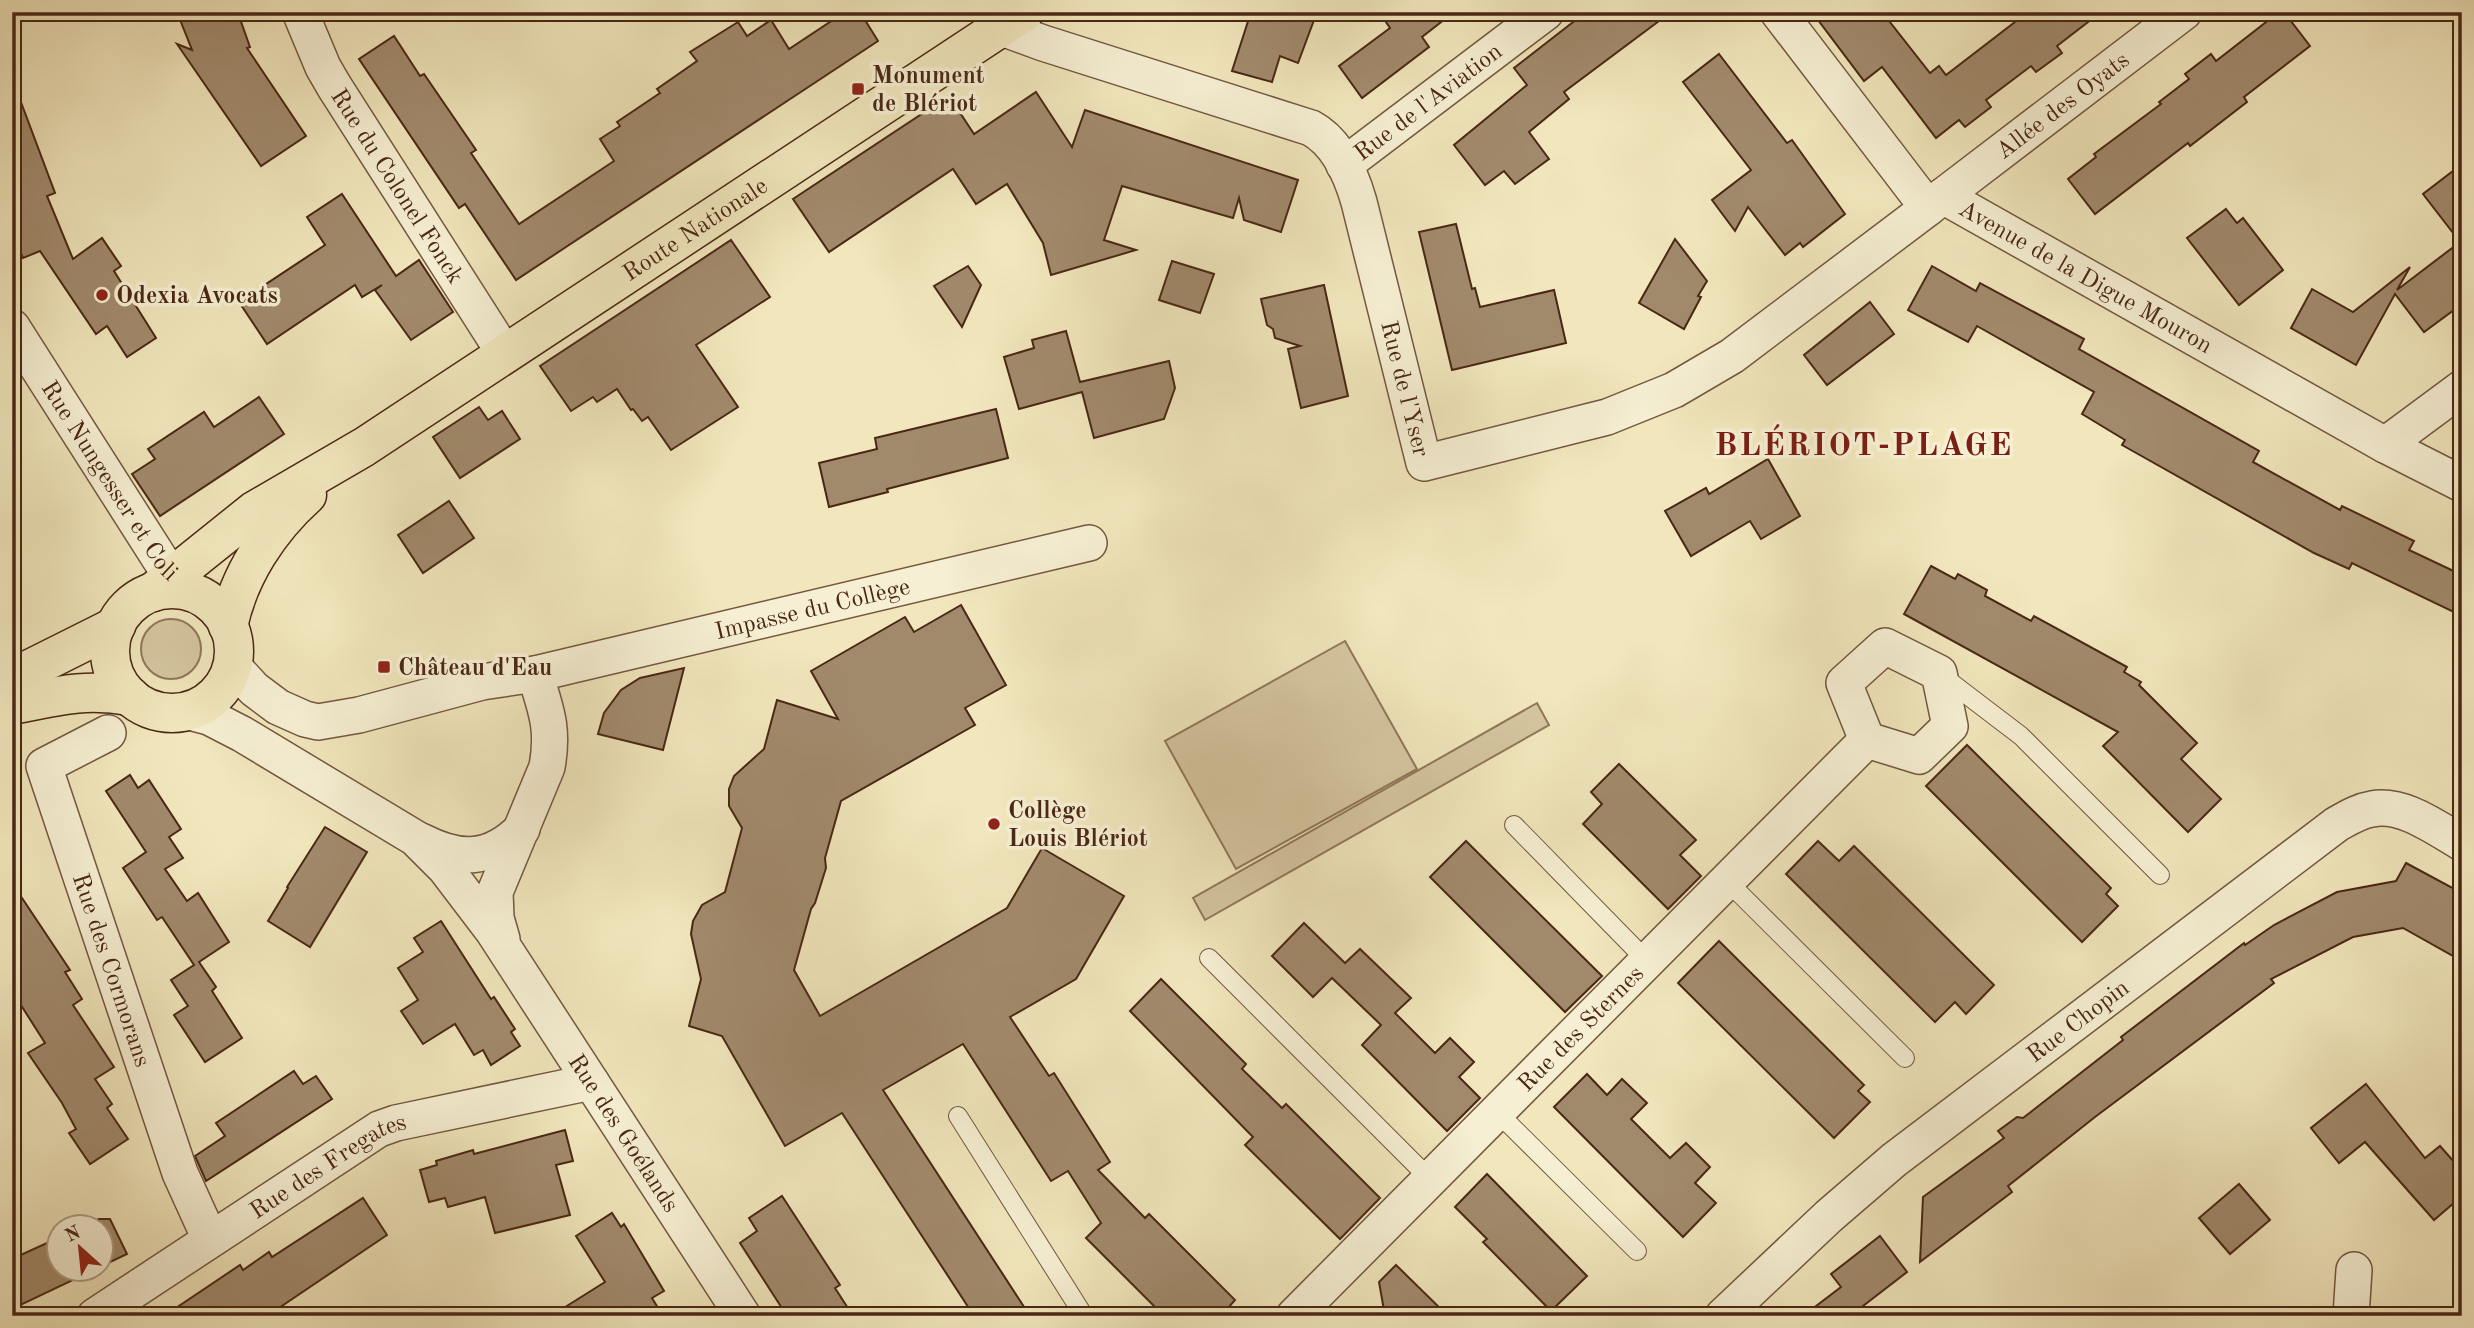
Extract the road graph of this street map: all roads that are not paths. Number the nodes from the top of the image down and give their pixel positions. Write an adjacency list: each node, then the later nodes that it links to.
1 (300, 12): 9 (street, Rue du Colonel Fonck)
2 (1546, 12): 6 (street, Rue de l'Aviation)
3 (1778, 12): 7 (street, Avenue de la Digue Mouron)
4 (2184, 12): 7 (street, Allée des Oyats)
5 (1006, 17): 6 (street, Rue de l'Yser); 9 (main road, Route Nationale)
6 (1344, 165): 7 (street, Rue de l'Yser)
7 (1935, 202): 11 (street, Avenue de la Digue Mouron)
8 (12, 327): 15 (street, Rue Nungesser et Coli)
9 (505, 354): 12 (main road, Route Nationale)
10 (2462, 387): 11 (street)
11 (2385, 445): 13 (street, Avenue de la Digue Mouron)
12 (365, 447): 15 (main road, Route Nationale); 17 (main road, Route Nationale)
13 (2462, 484)
14 (1089, 543): 20 (street, Impasse du Collège)
15 (173, 587): 16 (main road); 17 (main road)
16 (116, 626): 21 (main road); 22 (main road)
17 (228, 626): 18 (main road)
18 (232, 665): 20 (street); 24 (main road)
19 (1939, 673): 26 (street); 26 (street); 31 (lane)
20 (535, 674): 28 (street, Rue des Goélands)
21 (12, 678)
22 (130, 696): 23 (main road); 24 (main road)
23 (12, 705)
24 (186, 711): 29 (street, Rue des Goélands)
25 (108, 733): 41 (street, Rue des Cormorans)
26 (1867, 740): 32 (street, Rue des Sternes)
27 (1514, 825): 35 (lane)
28 (522, 829): 29 (street, Rue des Goélands); 33 (street, Rue des Goélands)
29 (415, 838): 33 (street, Rue des Goélands)
30 (2462, 843): 48 (street, Rue Chopin)
31 (2160, 875)
32 (1727, 881): 35 (street, Rue des Sternes); 36 (lane)
33 (505, 949): 37 (street, Rue des Goélands)
34 (1209, 958): 40 (lane)
35 (1647, 961): 38 (street, Rue des Sternes)
36 (1905, 1058)
37 (591, 1082): 41 (street, Rue des Fregates); 46 (street, Rue des Goélands)
38 (1497, 1112): 40 (street, Rue des Sternes); 42 (lane)
39 (958, 1116): 47 (lane)
40 (1430, 1179): 44 (street, Rue des Sternes)
41 (210, 1239): 45 (street, Rue des Fregates)
42 (1636, 1251)
43 (2354, 1270): 49 (street)
44 (1301, 1314)
45 (95, 1316)
46 (743, 1316)
47 (1084, 1316)
48 (1723, 1316)
49 (2351, 1316)

